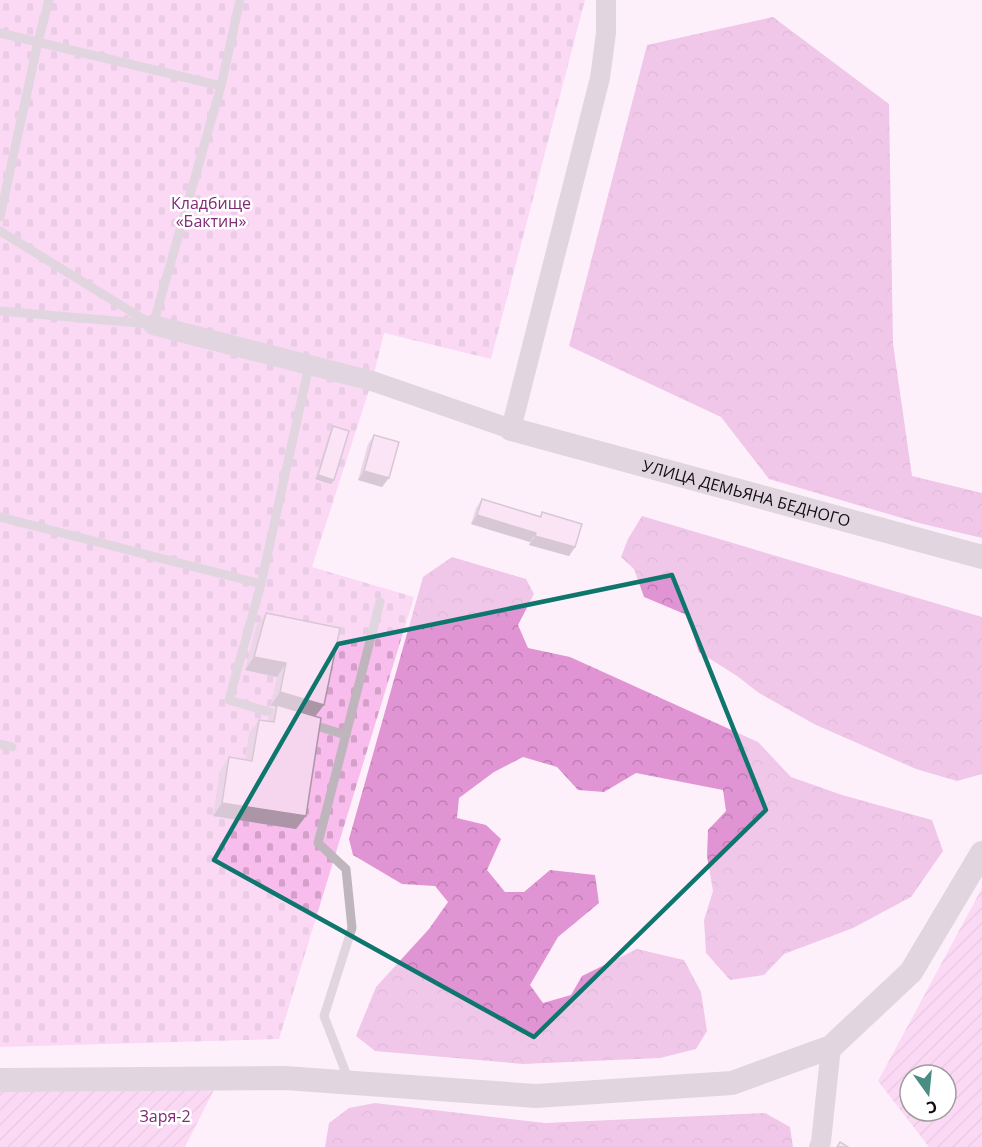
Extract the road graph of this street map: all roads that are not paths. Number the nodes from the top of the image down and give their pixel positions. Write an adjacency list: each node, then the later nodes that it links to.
1 (49, 0): 5 (lane)
2 (240, 0): 6 (lane)
3 (606, 0): 12 (street)
4 (0, 33): 5 (lane)
5 (38, 42): 6 (lane); 7 (lane)
6 (221, 86): 10 (lane)
7 (0, 217)
8 (0, 231): 10 (lane)
9 (0, 311): 10 (lane)
10 (153, 325): 11 (street)
11 (309, 366): 12 (street); 15 (lane)
12 (512, 429): 14 (street, УЛИЦА ДЕМЬЯНА БЕДНОГО)
13 (0, 517): 15 (lane)
14 (982, 557)
15 (261, 584): 17 (lane)
16 (380, 603): 19 (lane)
17 (293, 719)
18 (303, 722): 19 (lane)
19 (346, 735): 25 (lane)
20 (0, 744): 21 (lane)
21 (12, 747)
22 (982, 853): 23 (street)
23 (831, 1047): 25 (street); 26 (street)
24 (0, 1080): 25 (street)
25 (350, 1083)
26 (819, 1147)

